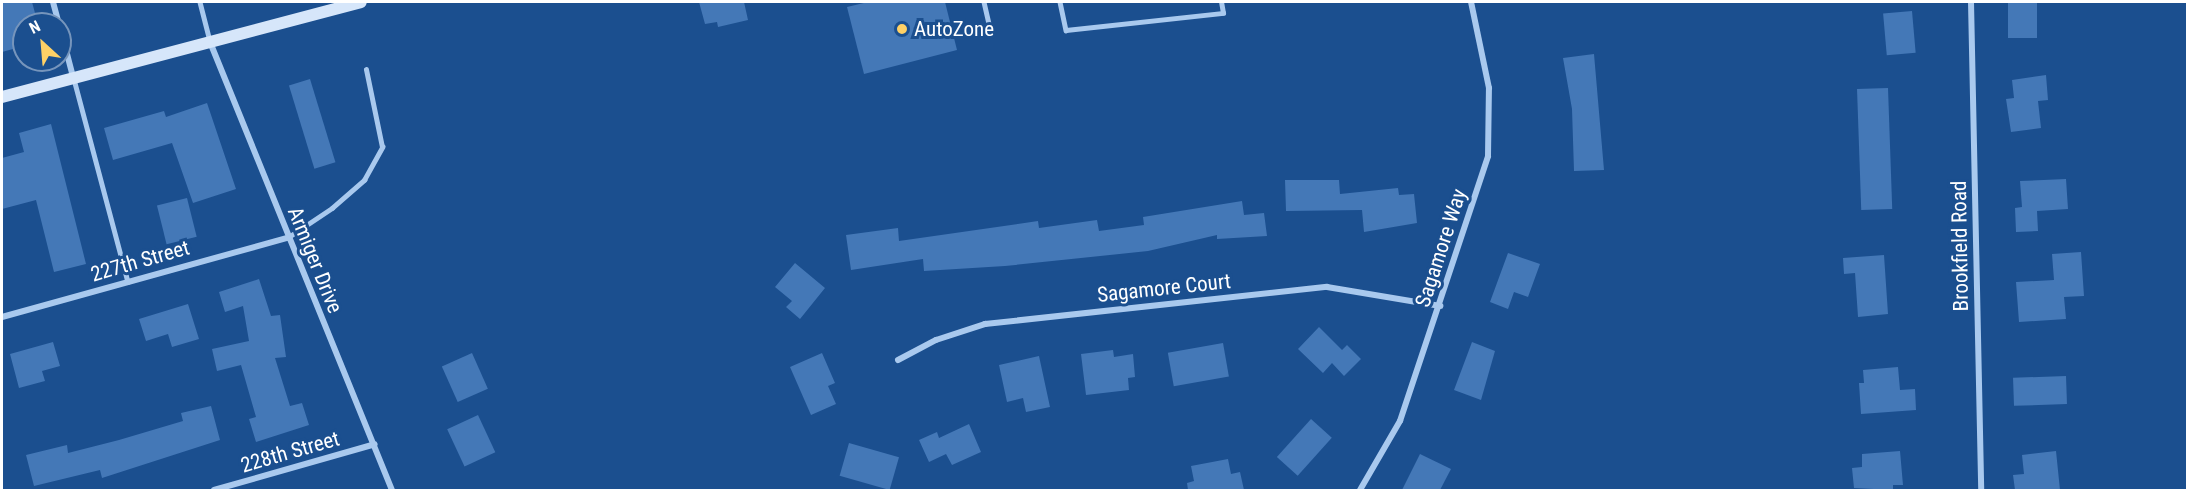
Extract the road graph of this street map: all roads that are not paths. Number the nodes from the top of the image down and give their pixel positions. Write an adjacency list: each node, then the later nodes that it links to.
1 (200, 2): 9 (lane)
2 (361, 2): 9 (main road)
3 (984, 2): 8 (lane)
4 (1060, 2): 5 (lane)
5 (1221, 2)
6 (1471, 2): 16 (street, Sagamore Way)
7 (1971, 2): 23 (street, Brookfield Road)
8 (990, 27)
9 (210, 41): 12 (main road); 14 (street, Armiger Drive)
10 (366, 70): 14 (lane)
11 (72, 72): 12 (street)
12 (73, 76): 13 (main road); 15 (lane)
13 (2, 97)
14 (287, 238): 15 (street, 227th Street); 19 (street, Armiger Drive)
15 (128, 282): 17 (street, 227th Street)
16 (1440, 306): 18 (street, Sagamore Court); 22 (street, Sagamore Way)
17 (2, 317)
18 (898, 360)
19 (375, 444): 20 (street, 228th Street); 21 (street, Armiger Drive)
20 (214, 490)
21 (392, 490)
22 (1360, 490)
23 (1981, 490)

